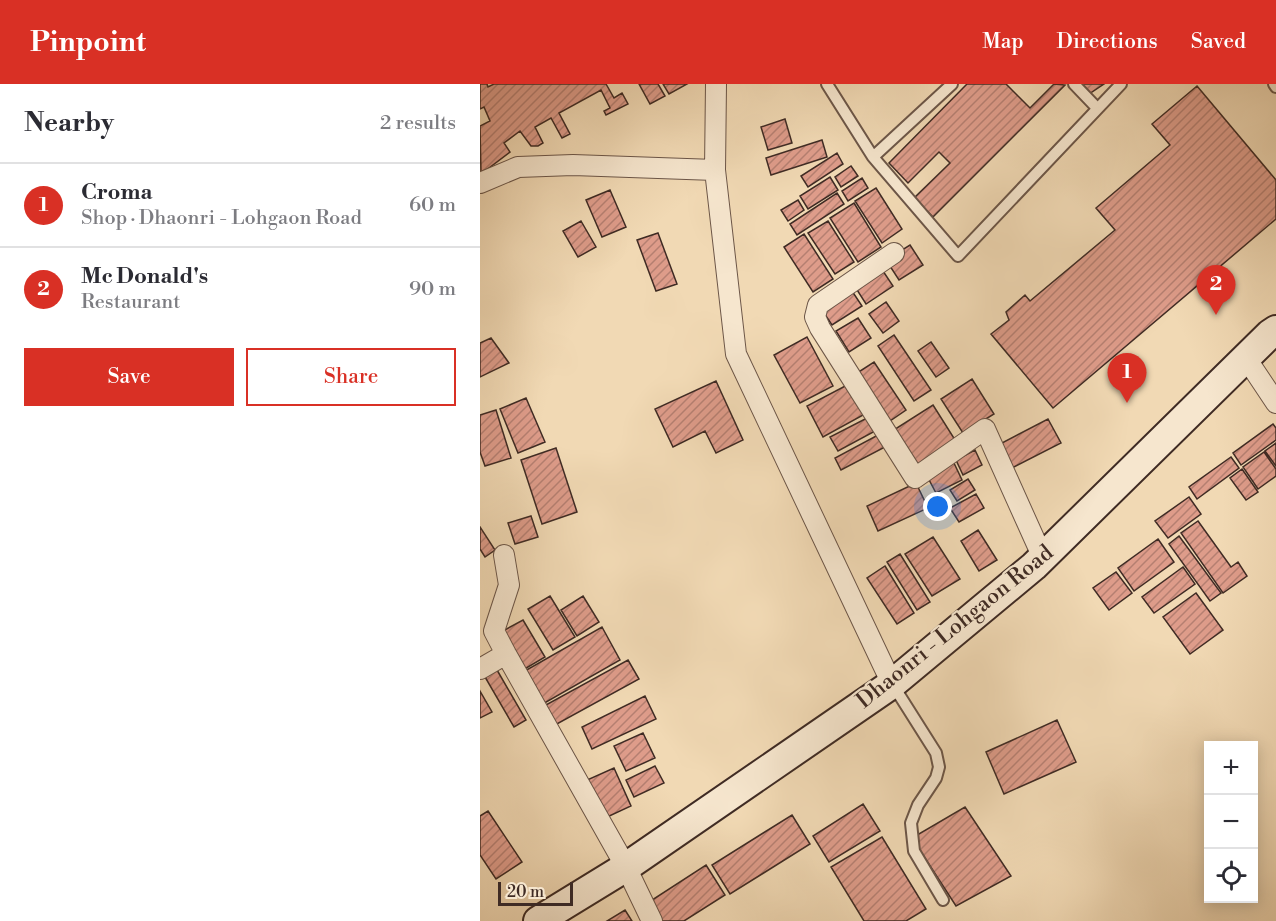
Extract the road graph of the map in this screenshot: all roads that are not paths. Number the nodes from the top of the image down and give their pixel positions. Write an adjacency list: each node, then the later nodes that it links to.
1 (716, 84): 8 (street)
2 (827, 84): 7 (lane)
3 (952, 84): 7 (lane)
4 (1074, 84): 6 (lane)
5 (1121, 84): 6 (lane)
6 (1097, 108): 7 (lane)
7 (873, 157)
8 (715, 170): 9 (street); 18 (street)
9 (480, 183)
10 (894, 253): 15 (street)
11 (1274, 326): 12 (main road, Dhaonri - Lohgaon Road)
12 (1246, 358): 13 (street); 15 (main road, Dhaonri - Lohgaon Road)
13 (1276, 403)
14 (504, 555): 16 (street)
15 (1043, 558): 18 (main road, Dhaonri - Lohgaon Road)
16 (506, 654): 17 (street); 19 (street)
17 (480, 669)
18 (892, 684): 19 (main road, Dhaonri - Lohgaon Road); 20 (lane)
19 (626, 867): 21 (main road, Dhaonri - Lohgaon Road); 22 (street)
20 (943, 900)
21 (538, 921)
22 (652, 921)

